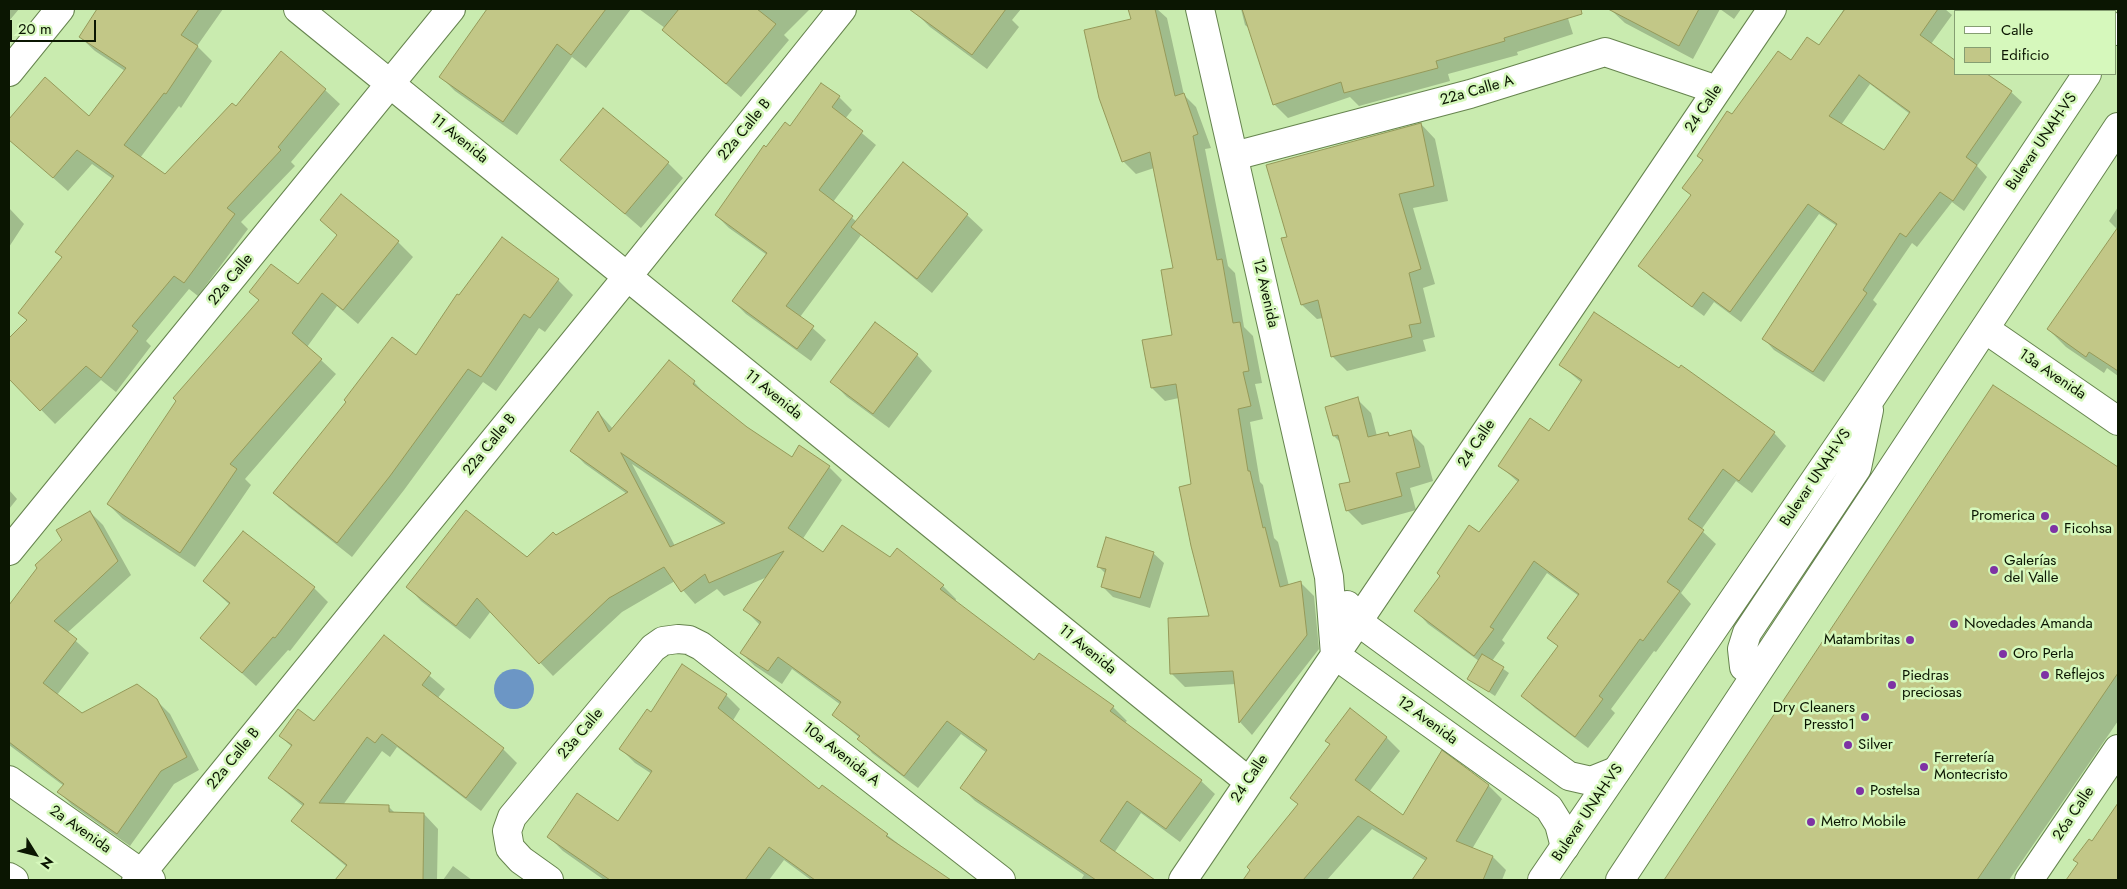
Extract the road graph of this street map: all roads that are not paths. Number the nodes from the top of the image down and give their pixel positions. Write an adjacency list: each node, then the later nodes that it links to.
1 (60, 9): 7 (street)
2 (298, 9): 9 (street, 11 Avenida)
3 (451, 9): 9 (street, 22a Calle)
4 (842, 9): 13 (street, 22a Calle B)
5 (1200, 9): 12 (street, 12 Avenida)
6 (1772, 9): 10 (street, 24 Calle)
7 (9, 72)
8 (2087, 75): 15 (street, Bulevar UNAH-VS)
9 (391, 84): 13 (street, 11 Avenida); 17 (street, 22a Calle)
10 (1717, 90): 12 (street, 22a Calle A); 19 (street, 24 Calle)
11 (2118, 127): 14 (street)
12 (1234, 156): 18 (street, 12 Avenida)
13 (628, 277): 26 (street, 11 Avenida); 29 (street, 22a Calle B)
14 (1985, 329): 16 (street, 13a Avenida); 22 (street)
15 (1871, 398): 22 (street); 24 (street, Bulevar UNAH-VS)
16 (2118, 421)
17 (9, 551)
18 (1329, 577): 19 (street, 12 Avenida); 21 (street, 12 Avenida)
19 (1357, 621): 21 (street, 24 Calle); 24 (street, 12 Avenida)
20 (678, 638): 31 (street, 23a Calle); 32 (street, 10a Avenida A)
21 (1335, 655): 26 (street, 24 Calle); 27 (street, 12 Avenida)
22 (1755, 676): 35 (street)
23 (2118, 748): 36 (street, 26a Calle)
24 (1616, 772): 27 (street, Bulevar UNAH-VS)
25 (9, 780): 29 (street, 2a Avenida)
26 (1248, 780): 33 (street, 24 Calle)
27 (1565, 846): 34 (street, Bulevar UNAH-VS)
28 (9, 877): 30 (street)
29 (143, 878)
30 (14, 880)
31 (549, 880)
32 (1000, 880)
33 (1183, 880)
34 (1542, 880)
35 (1620, 880)
36 (2029, 880)

